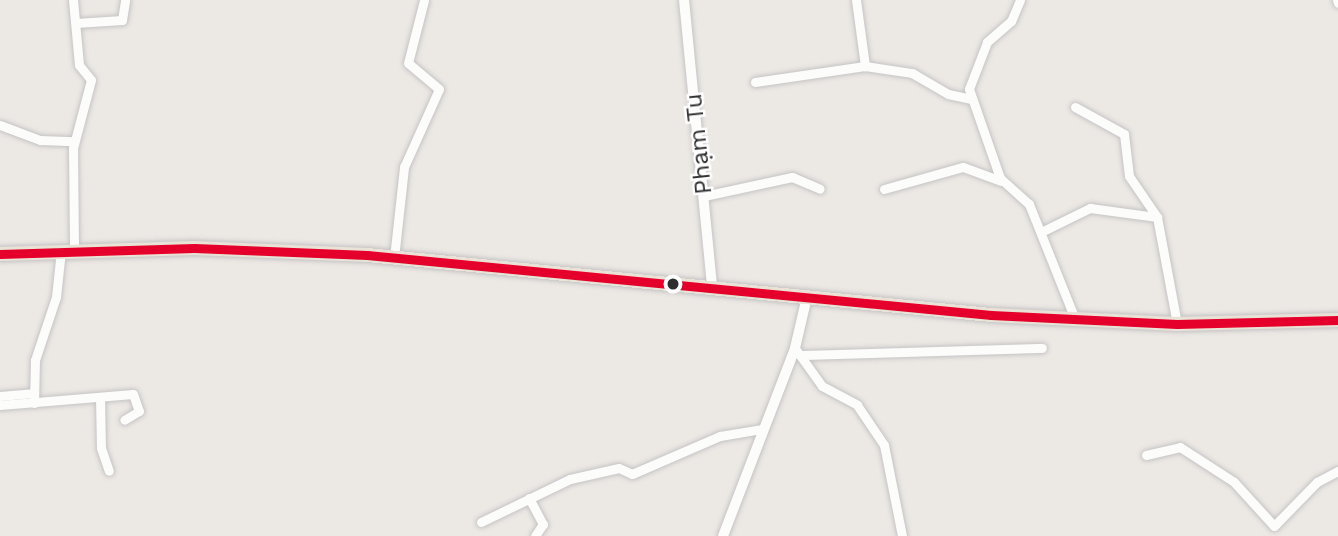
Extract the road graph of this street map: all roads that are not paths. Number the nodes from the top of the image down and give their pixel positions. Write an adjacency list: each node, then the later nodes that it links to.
1 (73, 0): 7 (street)
2 (125, 0): 7 (street)
3 (424, 0): 22 (street)
4 (684, 0): 17 (street, Phạm Tu)
5 (856, 0): 8 (street)
6 (1020, 0): 10 (street)
7 (76, 23): 13 (street)
8 (865, 66): 9 (street); 10 (street)
9 (755, 82)
10 (971, 99): 14 (street)
11 (1074, 107): 18 (street)
12 (0, 125): 13 (street)
13 (74, 141): 20 (street)
14 (1001, 181): 16 (street); 19 (street)
15 (820, 189): 17 (street)
16 (884, 189)
17 (704, 196): 23 (street, Phạm Tu)
18 (1157, 218): 19 (street); 27 (street)
19 (1041, 232): 25 (street)
20 (67, 249): 21 (highway); 22 (highway); 32 (street)
21 (0, 254)
22 (394, 258): 23 (highway)
23 (712, 288): 24 (highway)
24 (807, 297): 25 (highway); 29 (street)
25 (1075, 319): 27 (highway)
26 (1338, 320): 27 (highway)
27 (1177, 324)
28 (1042, 348): 29 (street)
29 (798, 351): 35 (street); 43 (street)
30 (0, 396): 32 (street)
31 (100, 397): 32 (street); 34 (street); 37 (street)
32 (33, 398): 33 (street)
33 (0, 405)
34 (124, 420)
35 (762, 429): 39 (street); 42 (street)
36 (1146, 455): 38 (street)
37 (109, 471)
38 (1338, 471)
39 (528, 498): 40 (street); 41 (street)
40 (481, 522)
41 (535, 536)
42 (723, 536)
43 (902, 536)

